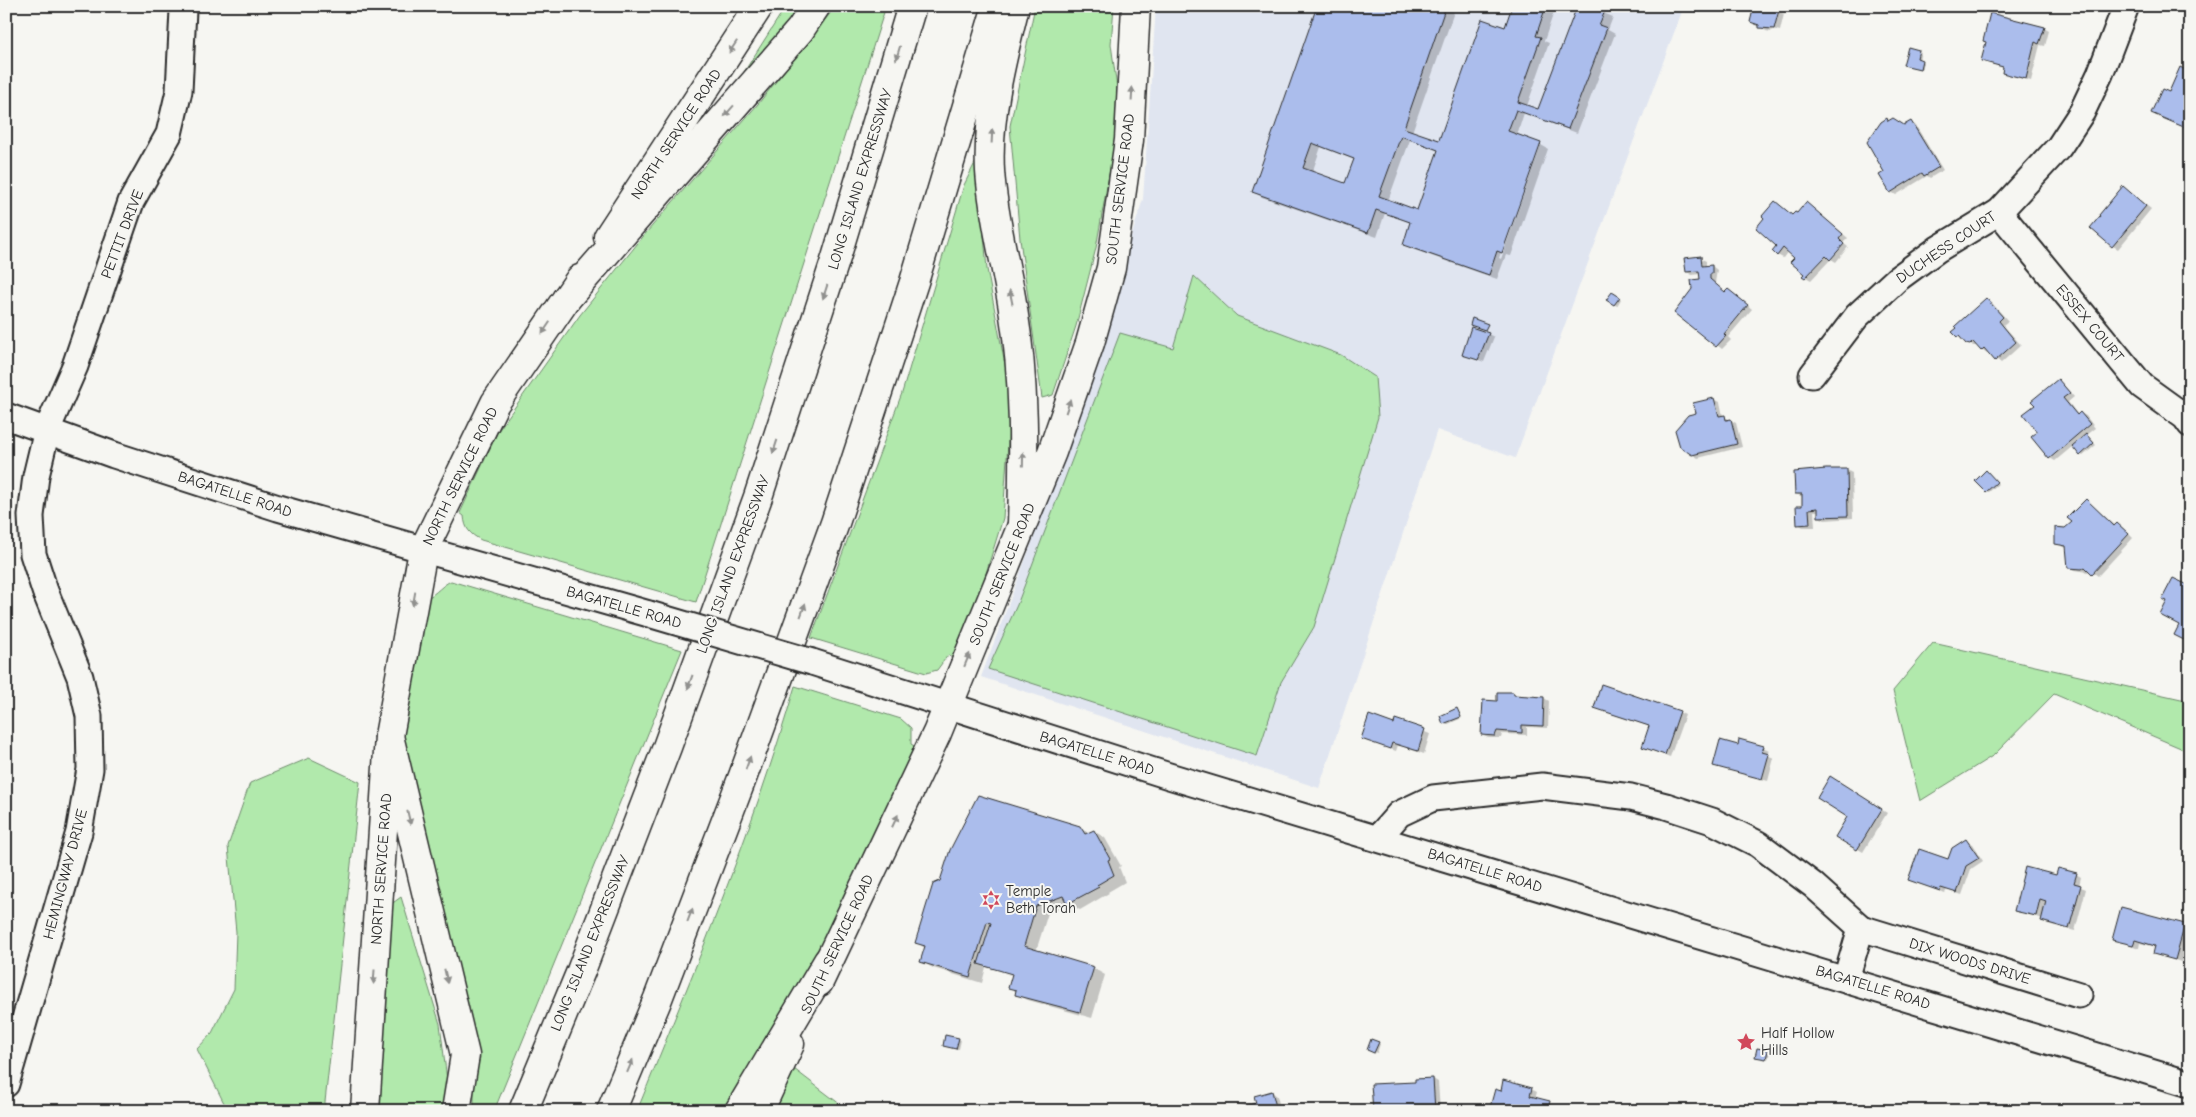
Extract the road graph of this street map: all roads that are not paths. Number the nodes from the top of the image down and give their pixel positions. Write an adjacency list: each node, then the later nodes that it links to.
1 (759, 6): 10 (main road, NORTH SERVICE ROAD, one-way to 10)
2 (816, 6): 10 (main road, one-way to 10)
3 (912, 6): 28 (main road, LONG ISLAND EXPRESSWAY, one-way to 28)
4 (997, 6): 29 (main road, one-way to 4)
5 (1015, 6): 15 (main road, one-way to 5)
6 (1136, 6): 15 (main road, SOUTH SERVICE ROAD, one-way to 6)
7 (2126, 6): 9 (street, DUCHESS COURT)
8 (188, 7): 14 (street, PETTIT DRIVE)
9 (1999, 212): 11 (street, DUCHESS COURT); 13 (street, ESSEX COURT)
10 (567, 298): 16 (main road, NORTH SERVICE ROAD, one-way to 16)
11 (1812, 375)
12 (6, 416): 14 (street, BAGATELLE ROAD)
13 (2190, 424)
14 (47, 430): 16 (street, BAGATELLE ROAD); 24 (street, HEMINGWAY DRIVE)
15 (1022, 525): 17 (main road, SOUTH SERVICE ROAD, one-way to 15)
16 (423, 551): 17 (street, BAGATELLE ROAD, bridge); 18 (main road, NORTH SERVICE ROAD, one-way to 18)
17 (948, 705): 19 (street, BAGATELLE ROAD); 21 (main road, SOUTH SERVICE ROAD, one-way to 17)
18 (389, 736): 26 (main road, NORTH SERVICE ROAD, one-way to 26); 27 (main road, one-way to 27)
19 (1378, 838): 20 (street, DIX WOODS DRIVE); 22 (street, BAGATELLE ROAD)
20 (1861, 928): 22 (street); 23 (street, DIX WOODS DRIVE)
21 (828, 961): 30 (main road); 31 (main road, SOUTH SERVICE ROAD)
22 (1846, 979): 25 (street, BAGATELLE ROAD)
23 (2079, 995)
24 (6, 1084)
25 (2190, 1084)
26 (365, 1111)
27 (456, 1111)
28 (523, 1111)
29 (611, 1111)
30 (740, 1111)
31 (760, 1111)

